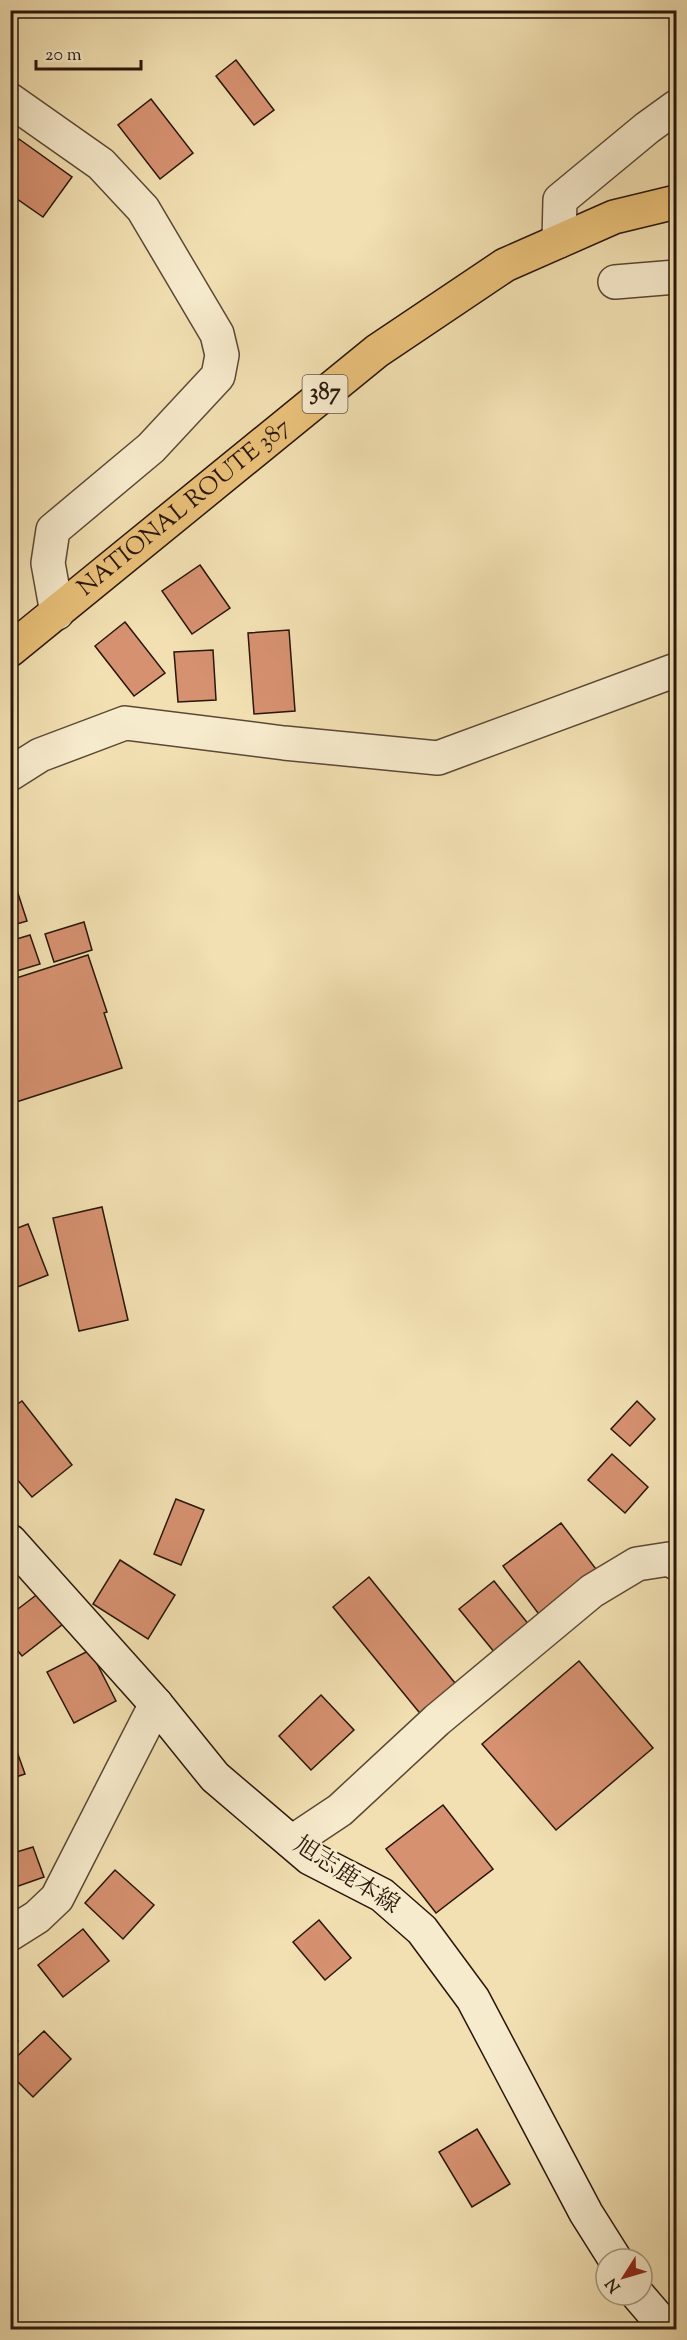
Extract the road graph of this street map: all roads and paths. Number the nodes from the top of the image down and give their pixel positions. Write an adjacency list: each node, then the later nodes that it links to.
1 (10, 100): 7 (street)
2 (676, 107): 4 (street)
3 (676, 202): 4 (highway, NATIONAL ROUTE 387 / 387)
4 (559, 241): 7 (highway, NATIONAL ROUTE 387 / 387)
5 (676, 277): 6 (street)
6 (615, 282)
7 (57, 613): 8 (highway, NATIONAL ROUTE 387 / 387)
8 (10, 650)
9 (676, 670): 10 (street)
10 (10, 774)
11 (10, 1541): 13 (street, 旭志鹿本線)
12 (676, 1563): 14 (street)
13 (156, 1704): 14 (street, 旭志鹿本線); 15 (street)
14 (292, 1842): 16 (street, 旭志鹿本線)
15 (10, 1934)
16 (607, 2247)
17 (648, 2307): 18 (street)
18 (668, 2330)

